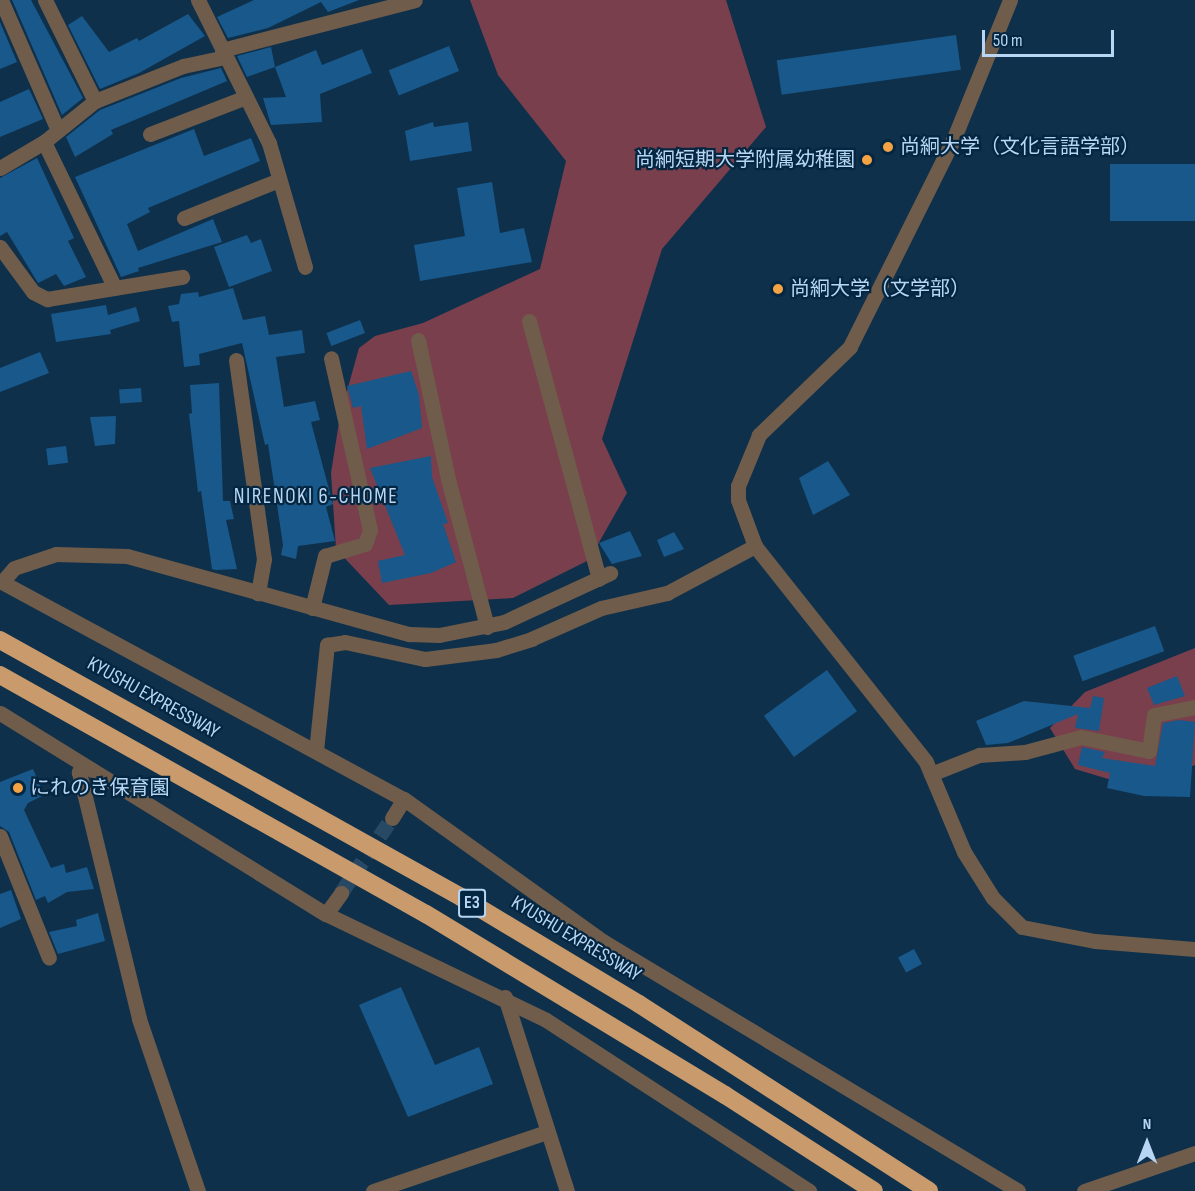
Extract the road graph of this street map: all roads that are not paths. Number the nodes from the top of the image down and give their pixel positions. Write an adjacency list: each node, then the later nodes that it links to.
1 (1, 0): 9 (street)
2 (45, 0): 8 (street)
3 (198, 0): 6 (street)
4 (415, 0): 6 (street)
5 (1010, 0): 23 (street)
6 (224, 54): 7 (street); 8 (street)
7 (246, 97): 10 (street); 13 (street)
8 (95, 101): 9 (street)
9 (57, 128): 11 (street)
10 (150, 134)
11 (44, 142): 12 (street); 18 (street)
12 (0, 168)
13 (279, 180): 14 (street); 16 (street)
14 (184, 218)
15 (0, 247): 18 (street)
16 (305, 267)
17 (182, 277): 18 (street)
18 (115, 288)
19 (529, 321): 27 (street)
20 (418, 340): 27 (street)
21 (331, 358): 26 (street)
22 (236, 360): 25 (street)
23 (755, 546): 32 (street); 34 (street)
24 (1, 581): 25 (street); 32 (street)
25 (258, 593): 26 (street)
26 (312, 608): 27 (street)
27 (487, 627)
28 (0, 639): 50 (highway, KYUSHU EXPRESSWAY / E3)
29 (0, 675): 49 (highway, E3)
30 (1195, 707): 34 (street)
31 (0, 713): 33 (street)
32 (316, 751): 35 (street)
33 (82, 764): 39 (street); 45 (street)
34 (931, 774): 40 (street)
35 (404, 799): 36 (street); 51 (street)
36 (392, 818)
37 (0, 837): 41 (street)
38 (341, 892): 39 (street)
39 (326, 914): 42 (street)
40 (1195, 950)
41 (49, 958)
42 (505, 997): 43 (street); 48 (street)
43 (546, 1132): 46 (street); 47 (street)
44 (1195, 1153): 52 (street)
45 (198, 1191)
46 (373, 1191)
47 (567, 1191)
48 (809, 1191)
49 (874, 1191)
50 (929, 1191)
51 (1018, 1191)
52 (1084, 1191)

